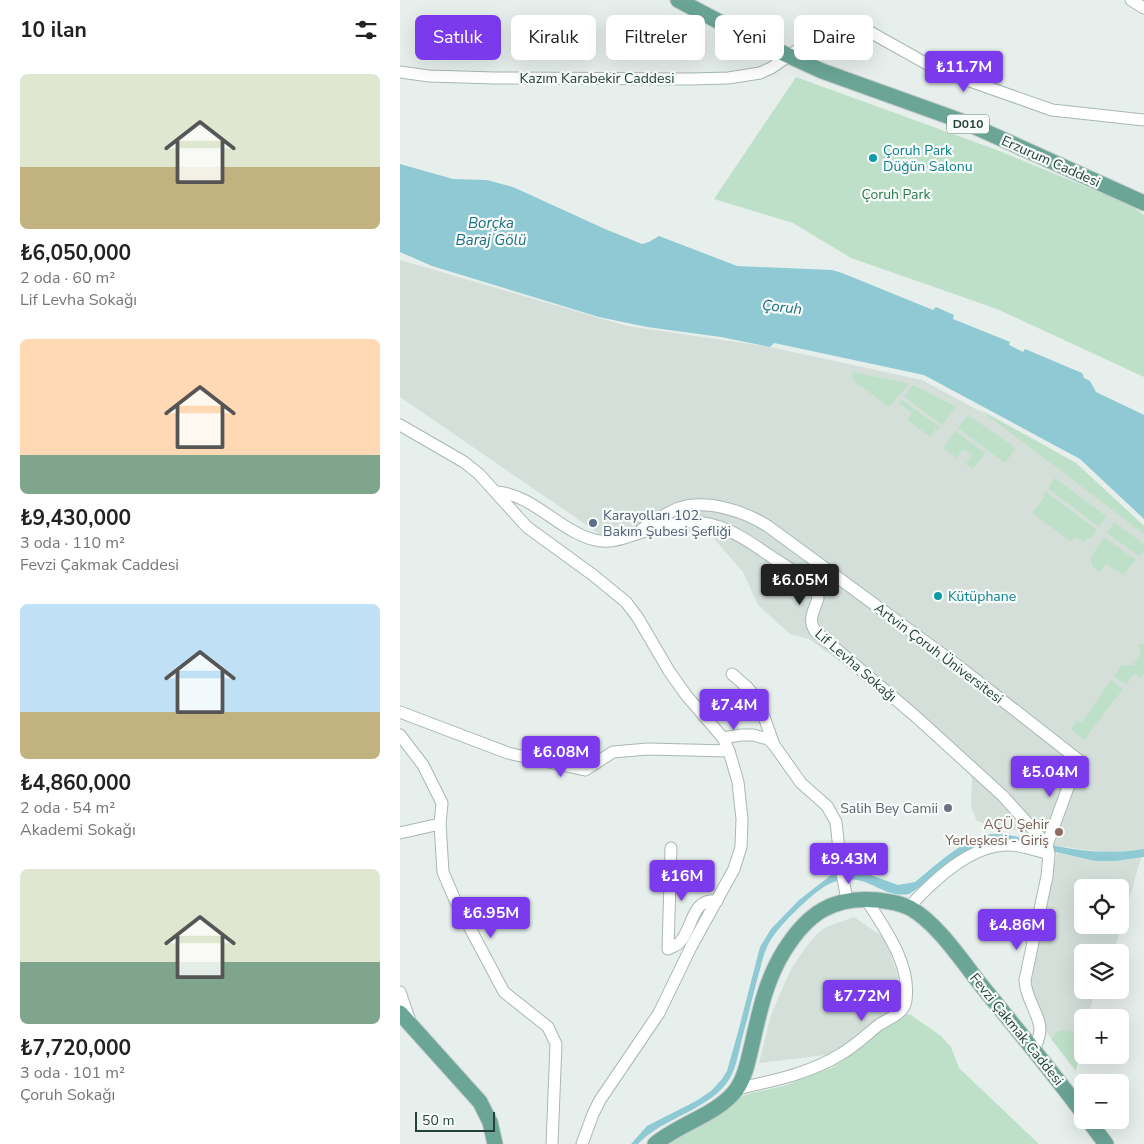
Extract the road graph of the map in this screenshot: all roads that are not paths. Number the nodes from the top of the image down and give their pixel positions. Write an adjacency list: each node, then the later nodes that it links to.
1 (678, 0): 4 (main road, D010)
2 (1131, 0): 3 (street)
3 (1144, 8)
4 (788, 56): 5 (street, Kazım Karabekir Caddesi); 6 (street, Kazım Karabekir Caddesi); 7 (main road, Erzurum Caddesi / D010)
5 (400, 72)
6 (1144, 120)
7 (1144, 203)
8 (400, 425): 9 (street)
9 (496, 492): 10 (street, Lif Levha Sokağı); 14 (street)
10 (634, 534): 20 (street, Lif Levha Sokağı); 20 (street, Artvin Çoruh Üniversitesi)
11 (732, 674): 15 (street)
12 (400, 712): 16 (street)
13 (400, 735): 17 (street)
14 (723, 738): 15 (street); 16 (street)
15 (774, 745): 22 (street)
16 (729, 750): 23 (street)
17 (440, 824): 18 (street); 33 (street)
18 (400, 833)
19 (671, 848): 23 (street)
20 (1048, 850): 24 (street); 28 (street)
21 (866, 899): 22 (main road, Fevzi Çakmak Caddesi); 24 (main road, Fevzi Çakmak Caddesi); 29 (street)
22 (847, 900): 29 (main road, Fevzi Çakmak Caddesi)
23 (717, 901): 34 (street)
24 (909, 907): 28 (main road, Fevzi Çakmak Caddesi)
25 (400, 992): 27 (street)
26 (400, 1013): 27 (main road)
27 (411, 1025): 32 (main road)
28 (1034, 1051): 30 (main road, Fevzi Çakmak Caddesi)
29 (736, 1089): 35 (main road, Fevzi Çakmak Caddesi)
30 (1074, 1102)
31 (1095, 1129): 36 (main road)
32 (495, 1144)
33 (552, 1144)
34 (582, 1144)
35 (655, 1144)
36 (1106, 1144)

